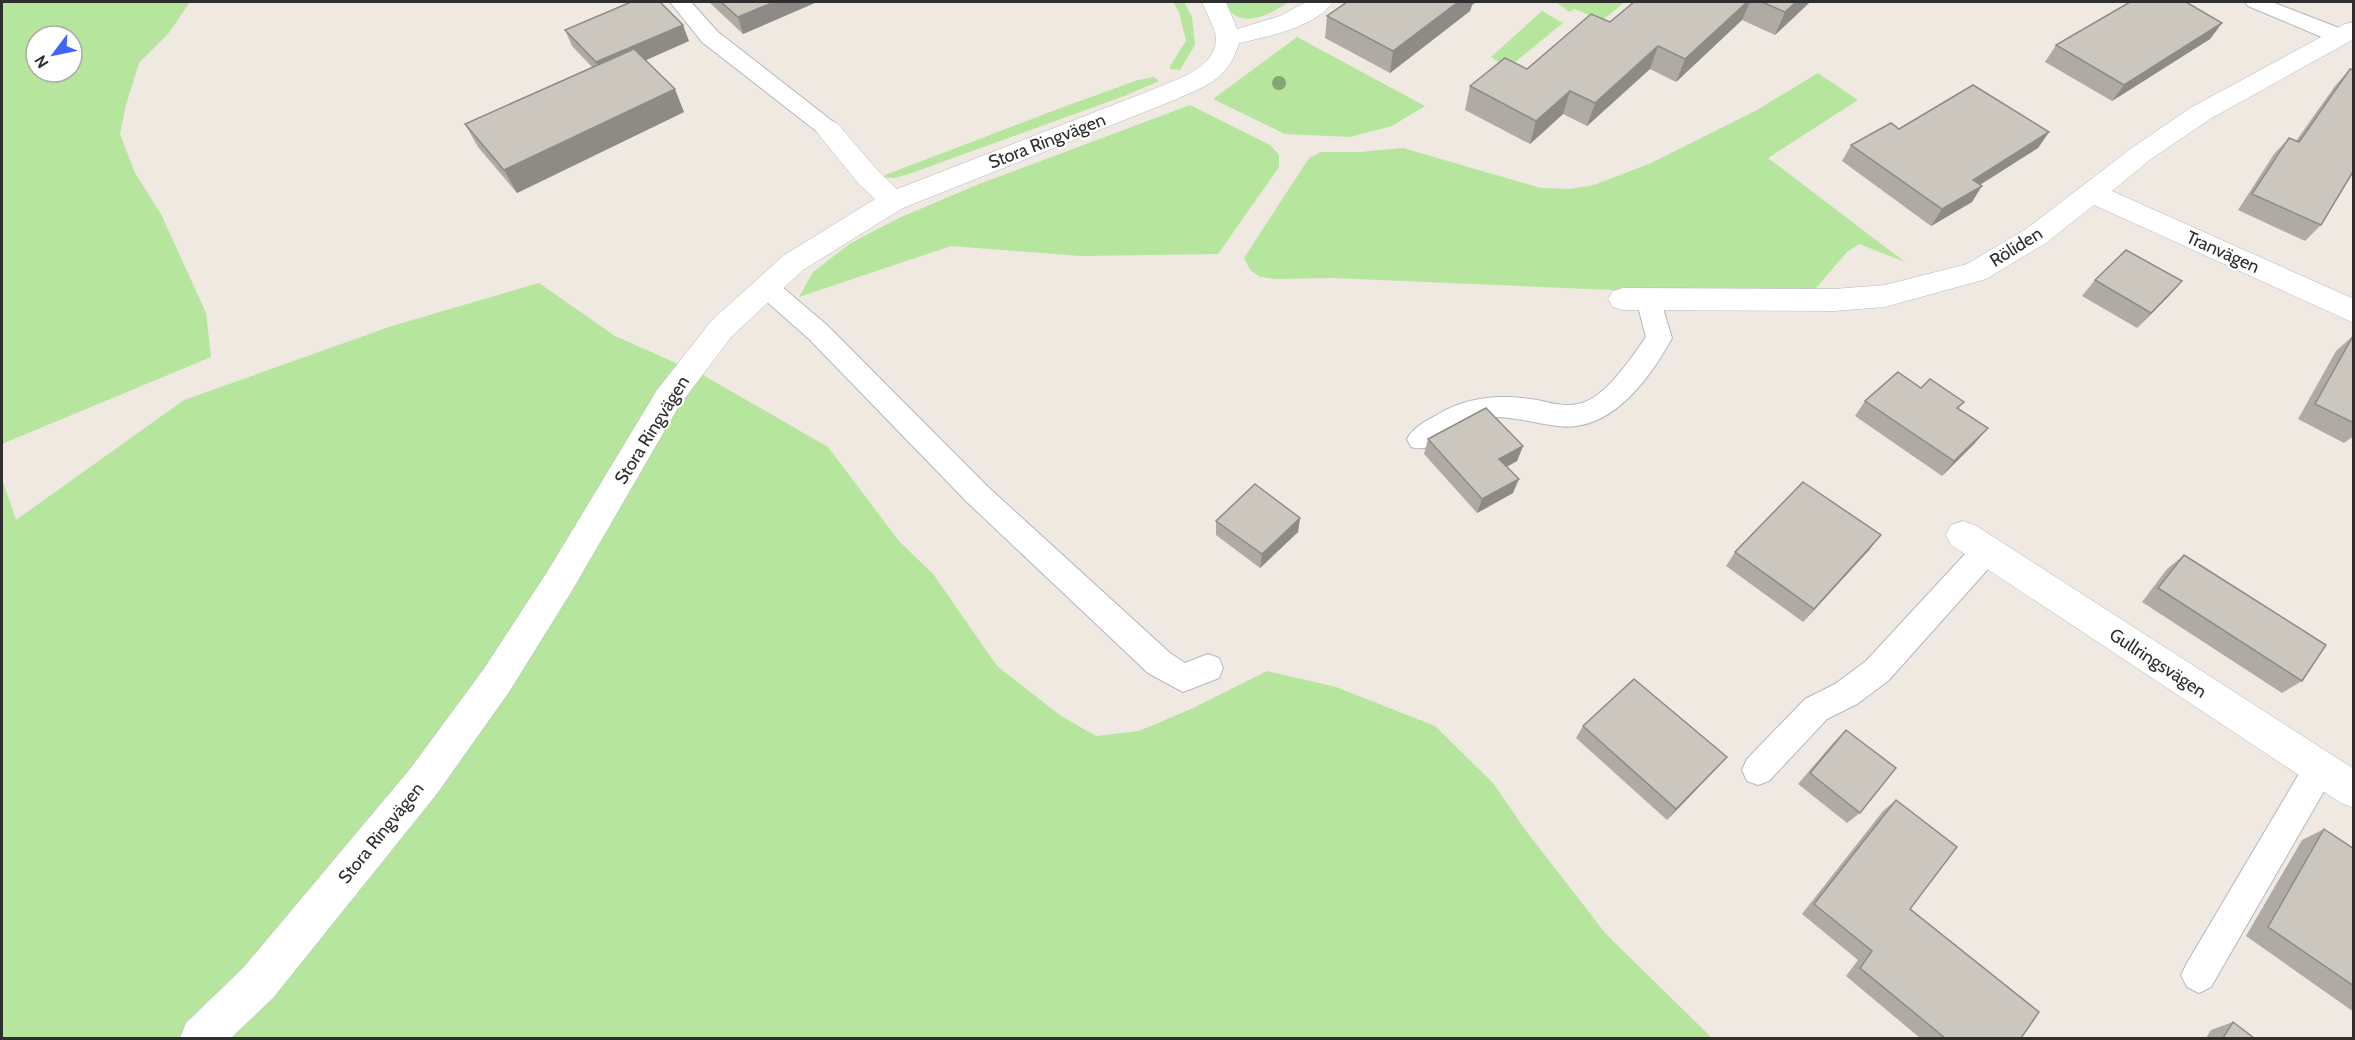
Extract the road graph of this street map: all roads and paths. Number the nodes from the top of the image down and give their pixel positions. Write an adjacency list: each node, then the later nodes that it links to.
1 (680, 2): 7 (lane)
2 (1214, 2): 6 (street)
3 (1321, 2): 6 (street)
4 (2255, 2): 5 (lane)
5 (2349, 36): 8 (street, Röliden)
6 (1228, 38): 9 (street, Stora Ringvägen)
7 (828, 129): 9 (street)
8 (2093, 193): 11 (street, Röliden); 12 (street, Tranvägen)
9 (893, 201): 10 (street, Stora Ringvägen)
10 (766, 287): 15 (lane); 20 (street, Stora Ringvägen)
11 (1636, 299): 13 (lane)
12 (2354, 312)
13 (1421, 439)
14 (1975, 543): 16 (street, Gullringsvägen); 17 (lane)
15 (1208, 668)
16 (2320, 768): 18 (street, Gullringsvägen); 19 (lane)
17 (1758, 770)
18 (2354, 790)
19 (2199, 975)
20 (201, 1038)

